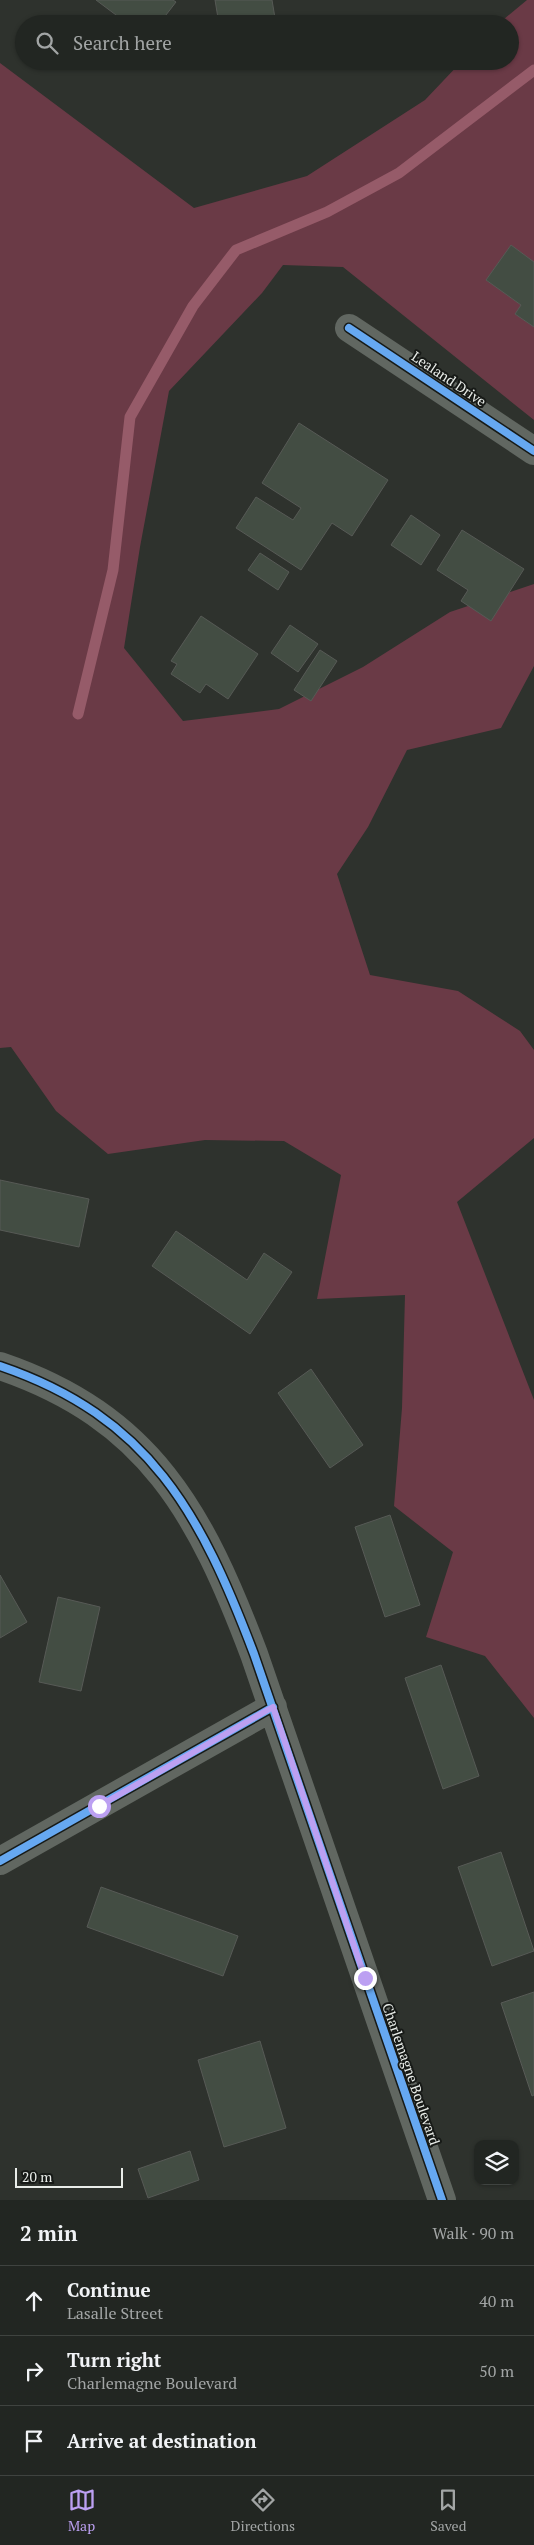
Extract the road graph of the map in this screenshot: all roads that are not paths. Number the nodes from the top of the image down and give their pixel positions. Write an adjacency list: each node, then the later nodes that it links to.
1 (349, 328): 2 (street, Lealand Drive)
2 (534, 451)
3 (0, 1366): 4 (street, Charlemagne Boulevard)
4 (273, 1707): 5 (street); 6 (street, Charlemagne Boulevard)
5 (0, 1861)
6 (442, 2200)

